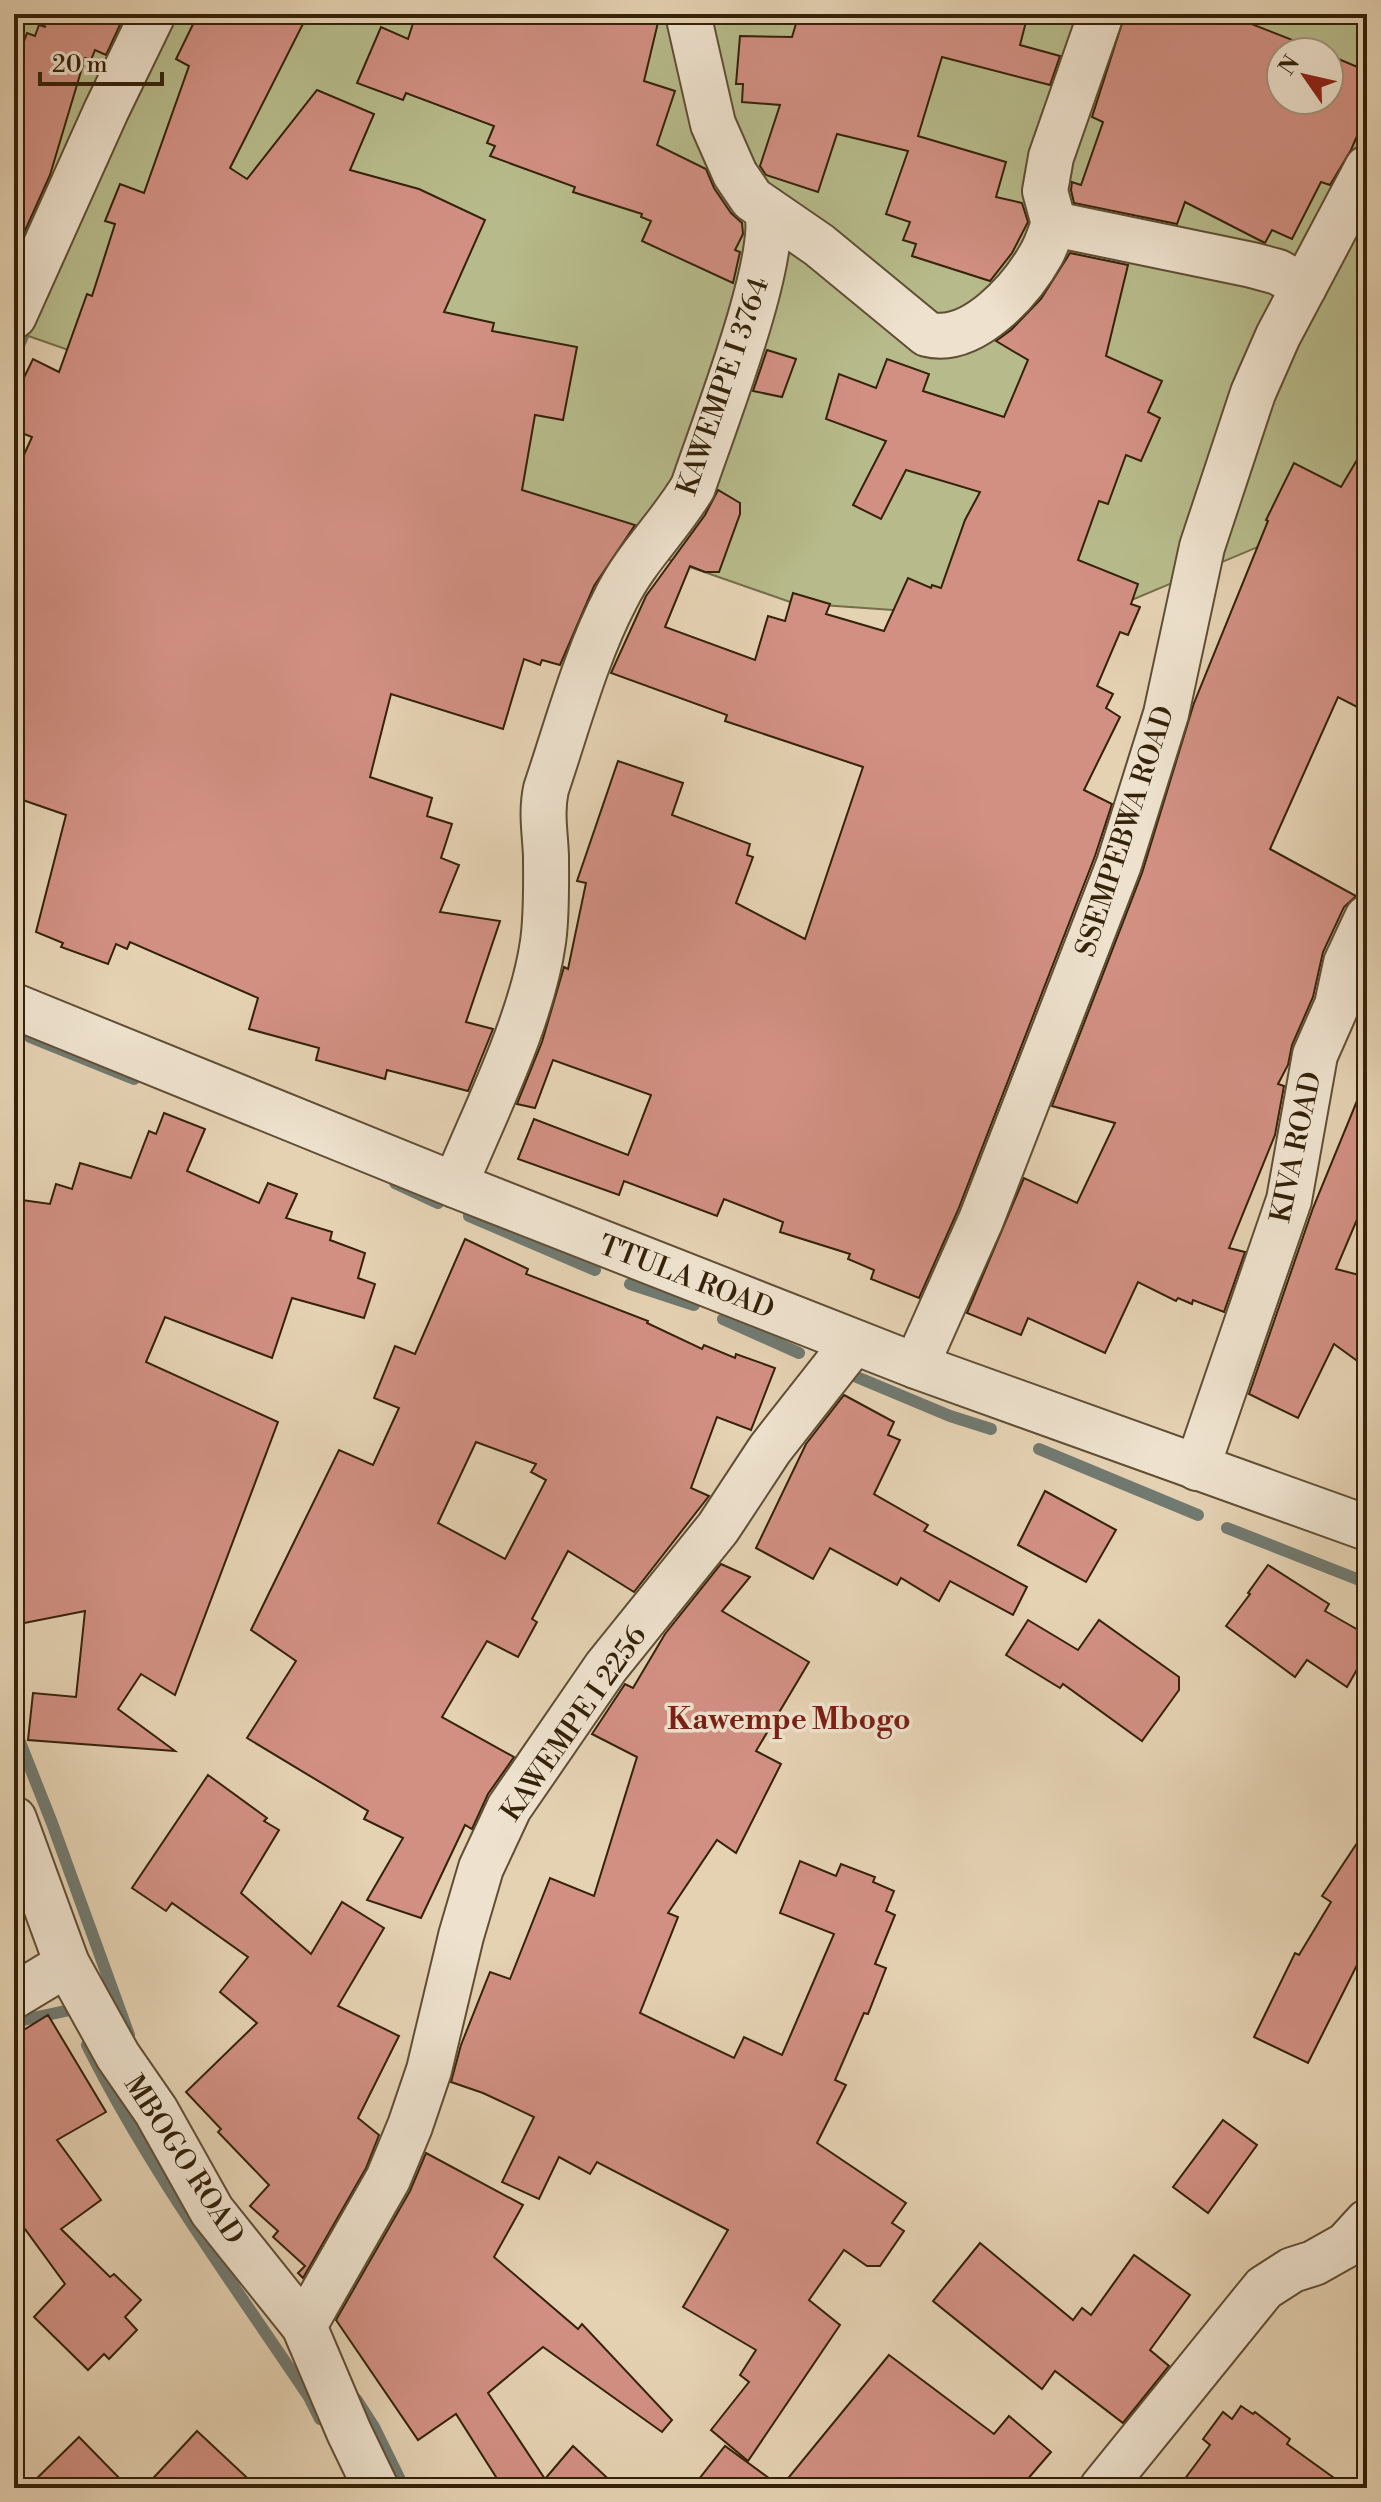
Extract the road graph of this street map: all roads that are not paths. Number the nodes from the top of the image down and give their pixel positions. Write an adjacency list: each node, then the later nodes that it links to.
1 (153, 14): 8 (street)
2 (688, 14): 5 (street)
3 (1101, 14): 6 (street)
4 (1367, 168): 7 (street, SSEMPEBWA ROAD)
5 (766, 209): 6 (street); 11 (street, KAWEMPE I 3764)
6 (1054, 224): 7 (street)
7 (1304, 287): 13 (street, SSEMPEBWA ROAD)
8 (14, 316)
9 (1367, 918): 14 (street, KIVA ROAD)
10 (14, 1006): 11 (street, TTULA ROAD)
11 (455, 1185): 12 (street, TTULA ROAD)
12 (854, 1342): 13 (street, TTULA ROAD); 20 (street, KAWEMPE I 2256)
13 (916, 1366): 14 (street, TTULA ROAD)
14 (1197, 1468): 15 (street, TTULA ROAD)
15 (1367, 1528)
16 (14, 1819): 17 (street, MBOGO ROAD)
17 (67, 1964): 18 (street); 20 (street, MBOGO ROAD)
18 (14, 1996)
19 (1367, 2222): 22 (street)
20 (304, 2326): 21 (street, MBOGO ROAD)
21 (376, 2488)
22 (1102, 2488)

